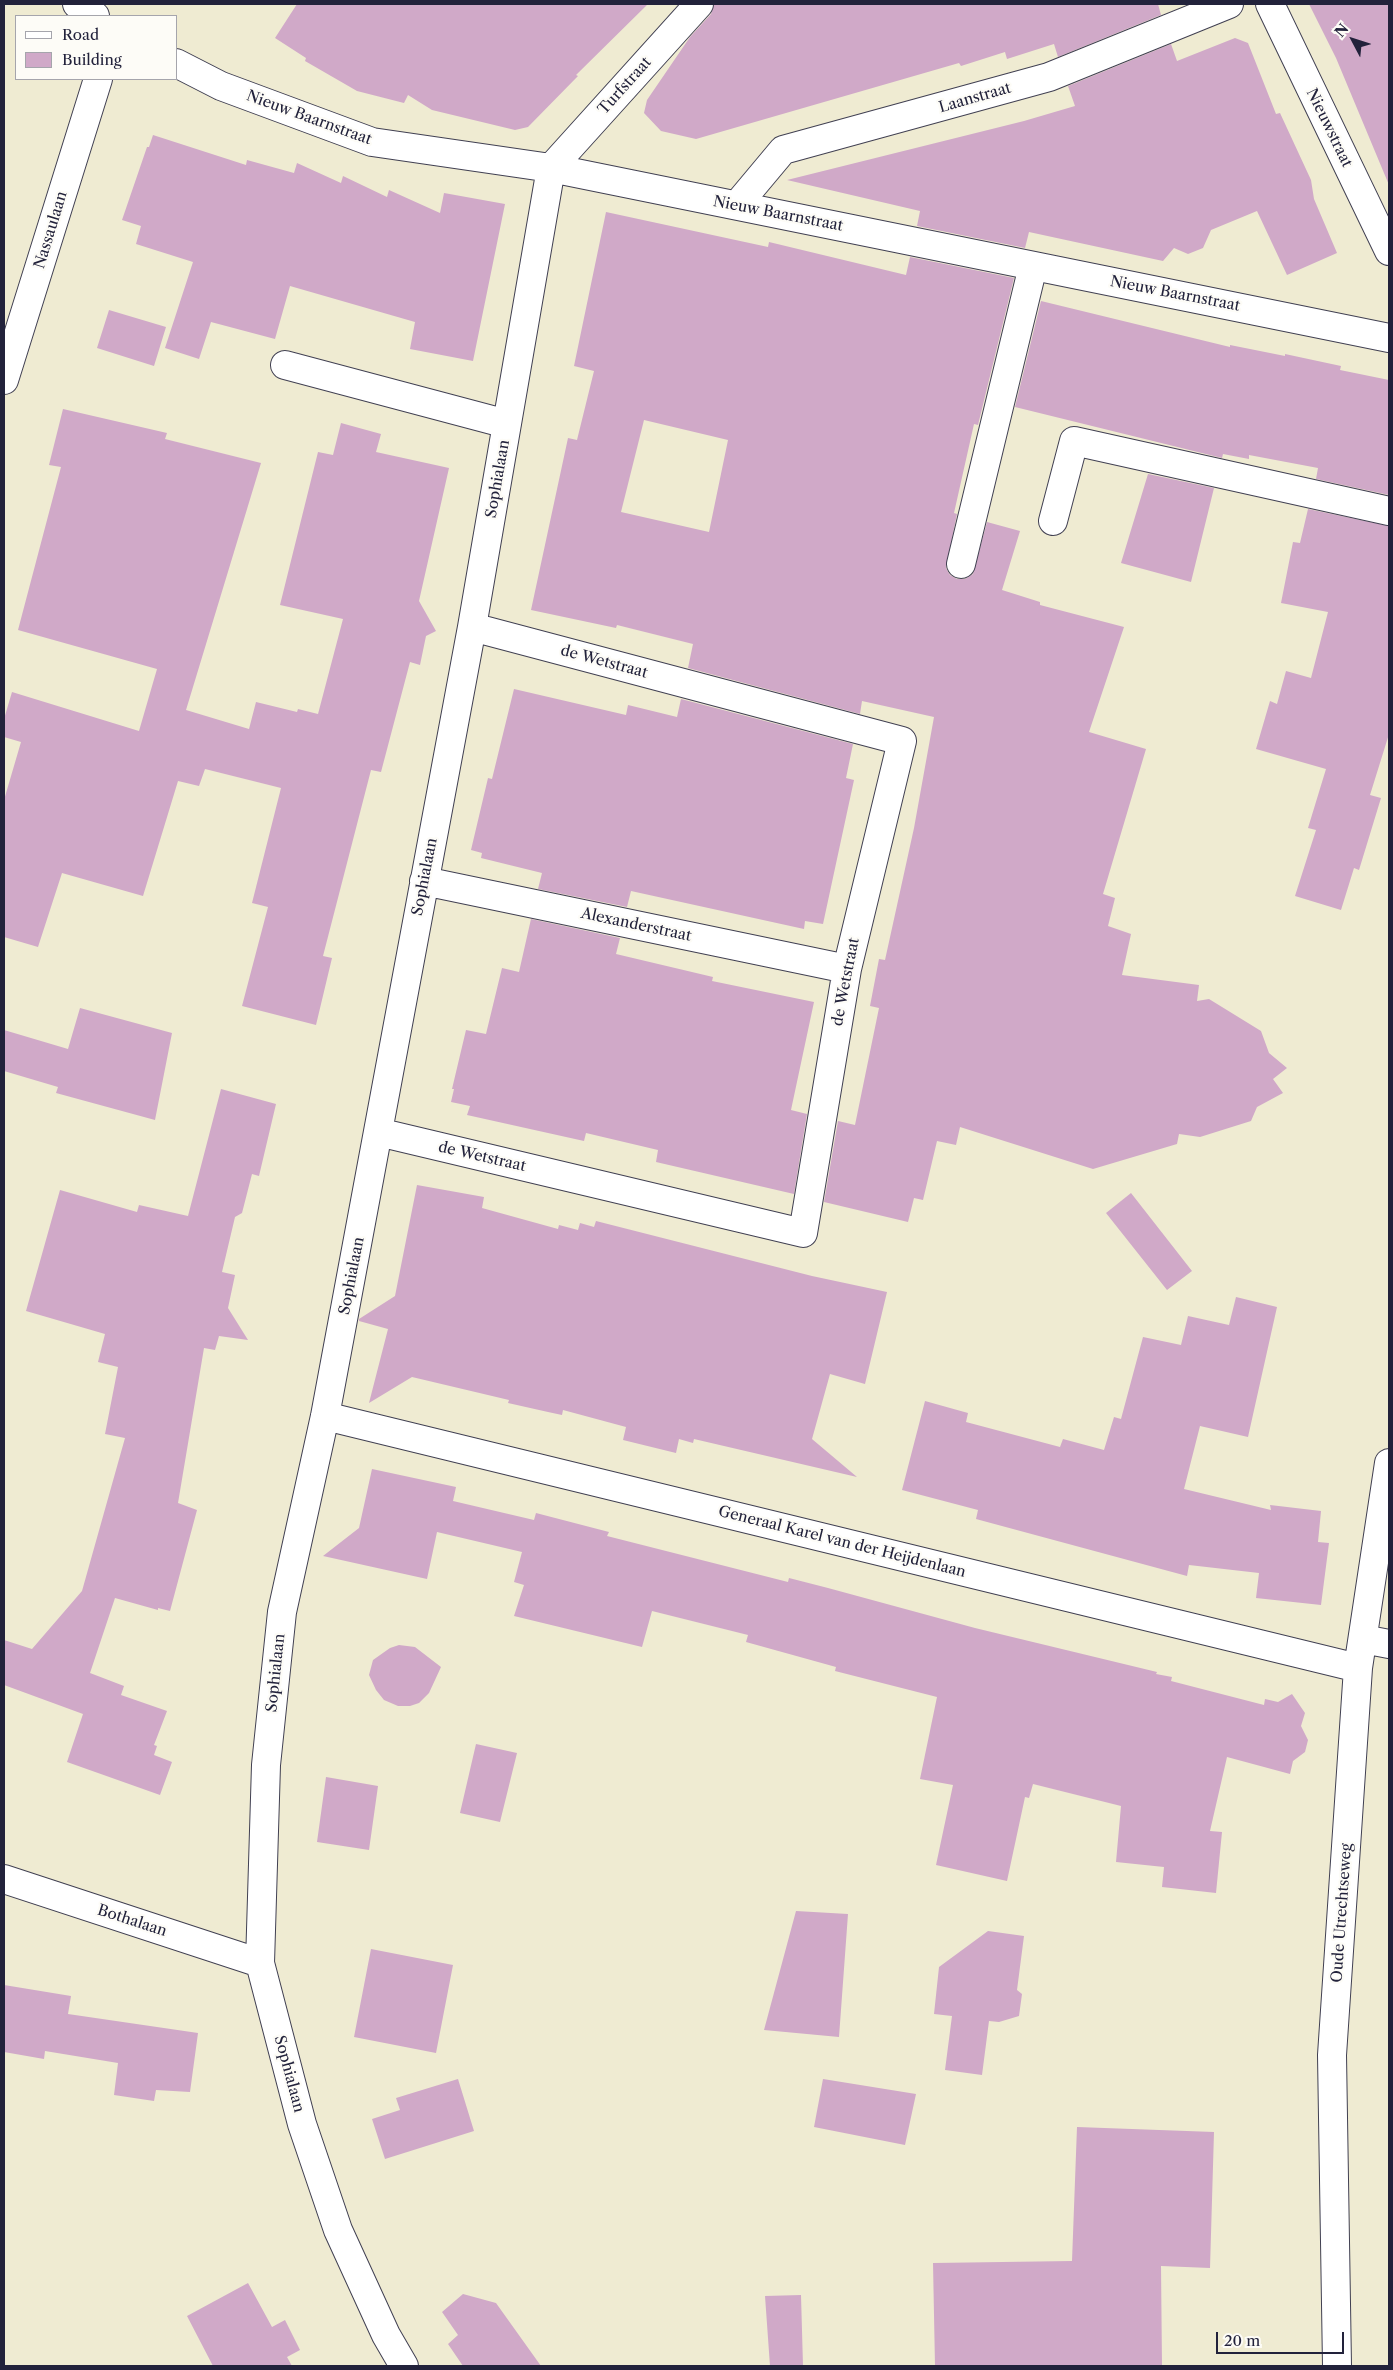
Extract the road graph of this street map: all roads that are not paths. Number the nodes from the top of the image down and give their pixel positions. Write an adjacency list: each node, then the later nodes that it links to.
1 (77, 4): 5 (street)
2 (699, 4): 8 (street, Turfstraat)
3 (1229, 4): 9 (street, Laanstraat)
4 (1270, 4): 10 (street, Nieuwstraat)
5 (94, 15)
6 (178, 64): 8 (street, Nieuw Baarnstraat)
7 (98, 80): 14 (street, Nassaulaan)
8 (551, 168): 9 (street, Nieuw Baarnstraat); 15 (street, Sophialaan)
9 (737, 206): 11 (street, Nieuw Baarnstraat)
10 (1389, 251)
11 (1034, 266): 12 (street, Nieuw Baarnstraat); 18 (street)
12 (1389, 338)
13 (284, 364): 15 (street)
14 (4, 380)
15 (507, 424): 19 (street, Sophialaan)
16 (1389, 511): 17 (street)
17 (1053, 521)
18 (961, 564)
19 (472, 626): 20 (street, Sophialaan); 21 (street, de Wetstraat)
20 (424, 881): 21 (street, Alexanderstraat); 22 (street, Sophialaan)
21 (847, 969): 22 (street, de Wetstraat)
22 (378, 1132): 23 (street, Sophialaan)
23 (326, 1416): 27 (street, Generaal Karel van der Heijdenlaan); 29 (street, Sophialaan)
24 (1389, 1462): 25 (street, Oude Utrechtseweg)
25 (1363, 1639): 26 (street); 27 (street, Oude Utrechtseweg)
26 (1389, 1644)
27 (1358, 1668): 31 (street, Oude Utrechtseweg)
28 (4, 1879): 29 (street, Bothalaan)
29 (260, 1963): 30 (street, Sophialaan)
30 (404, 2366)
31 (1337, 2366)

